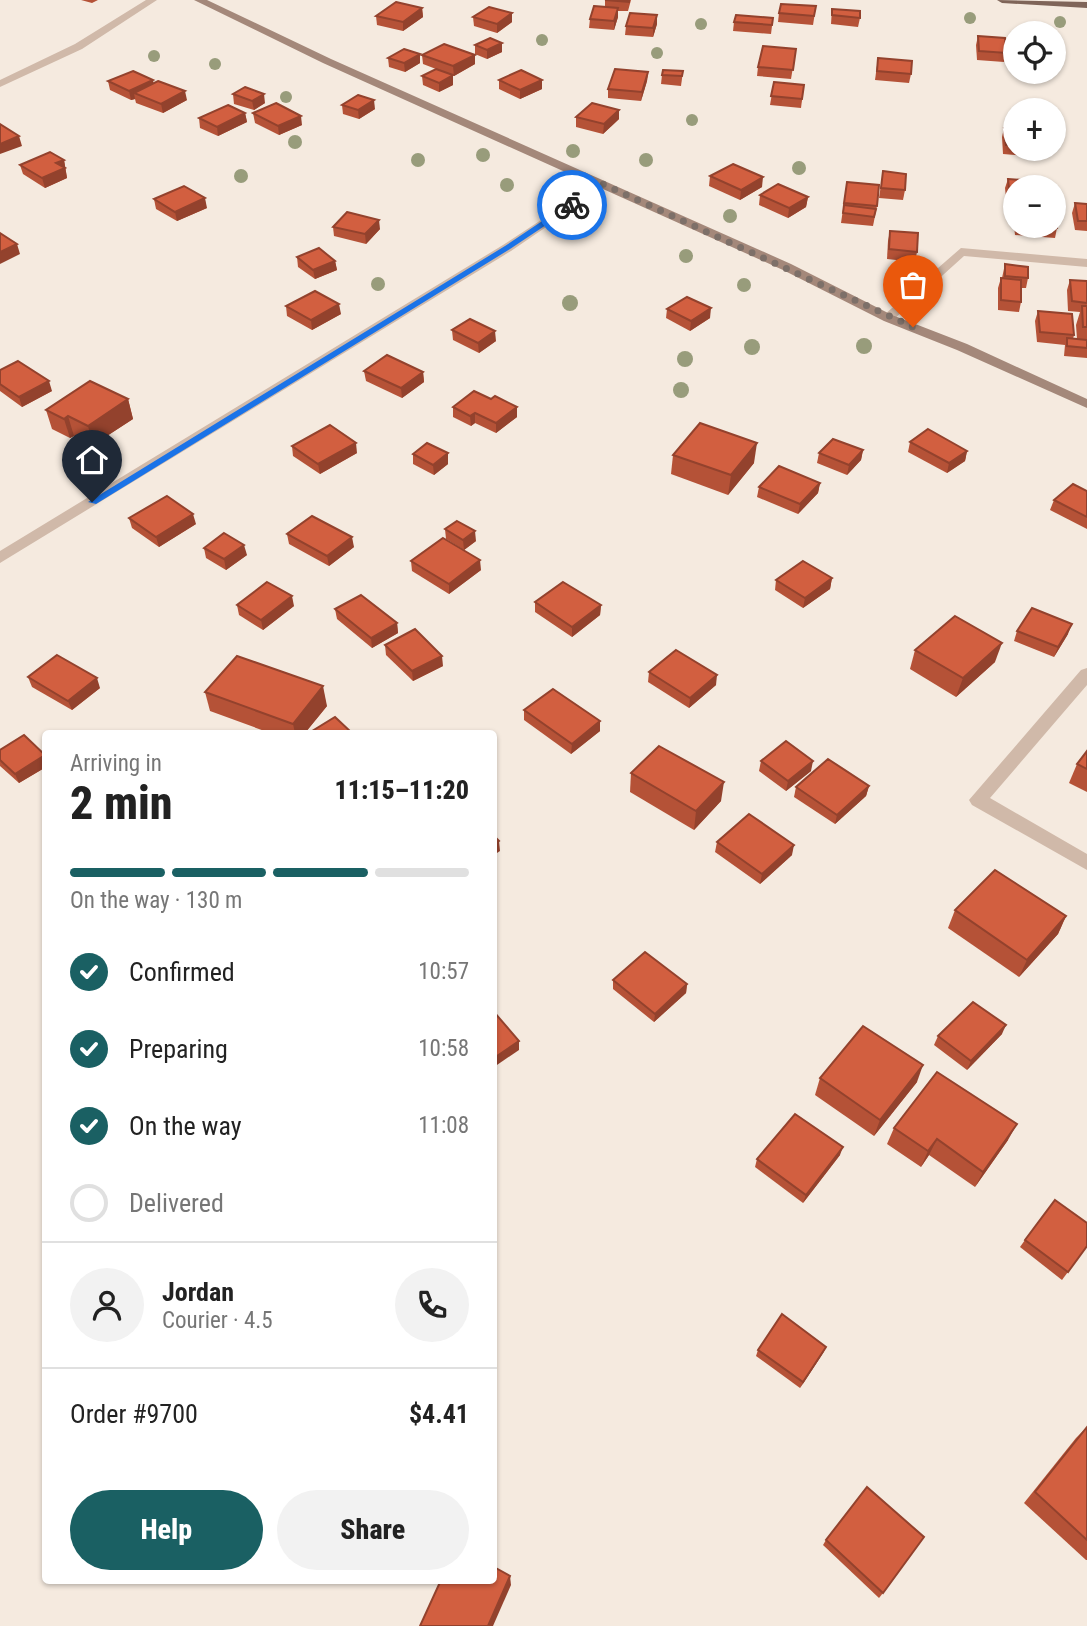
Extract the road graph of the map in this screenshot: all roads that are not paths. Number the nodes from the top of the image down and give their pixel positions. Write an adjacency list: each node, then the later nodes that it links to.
1 (152, 0): 5 (street)
2 (199, 0): 6 (street)
3 (1002, 0): 4 (main road)
4 (1087, 5)
5 (0, 85)
6 (603, 184): 8 (street); 10 (street)
7 (1087, 263): 8 (street)
8 (888, 317): 9 (street)
9 (1087, 404)
10 (0, 558)
11 (1087, 674): 12 (street)
12 (1087, 863)

